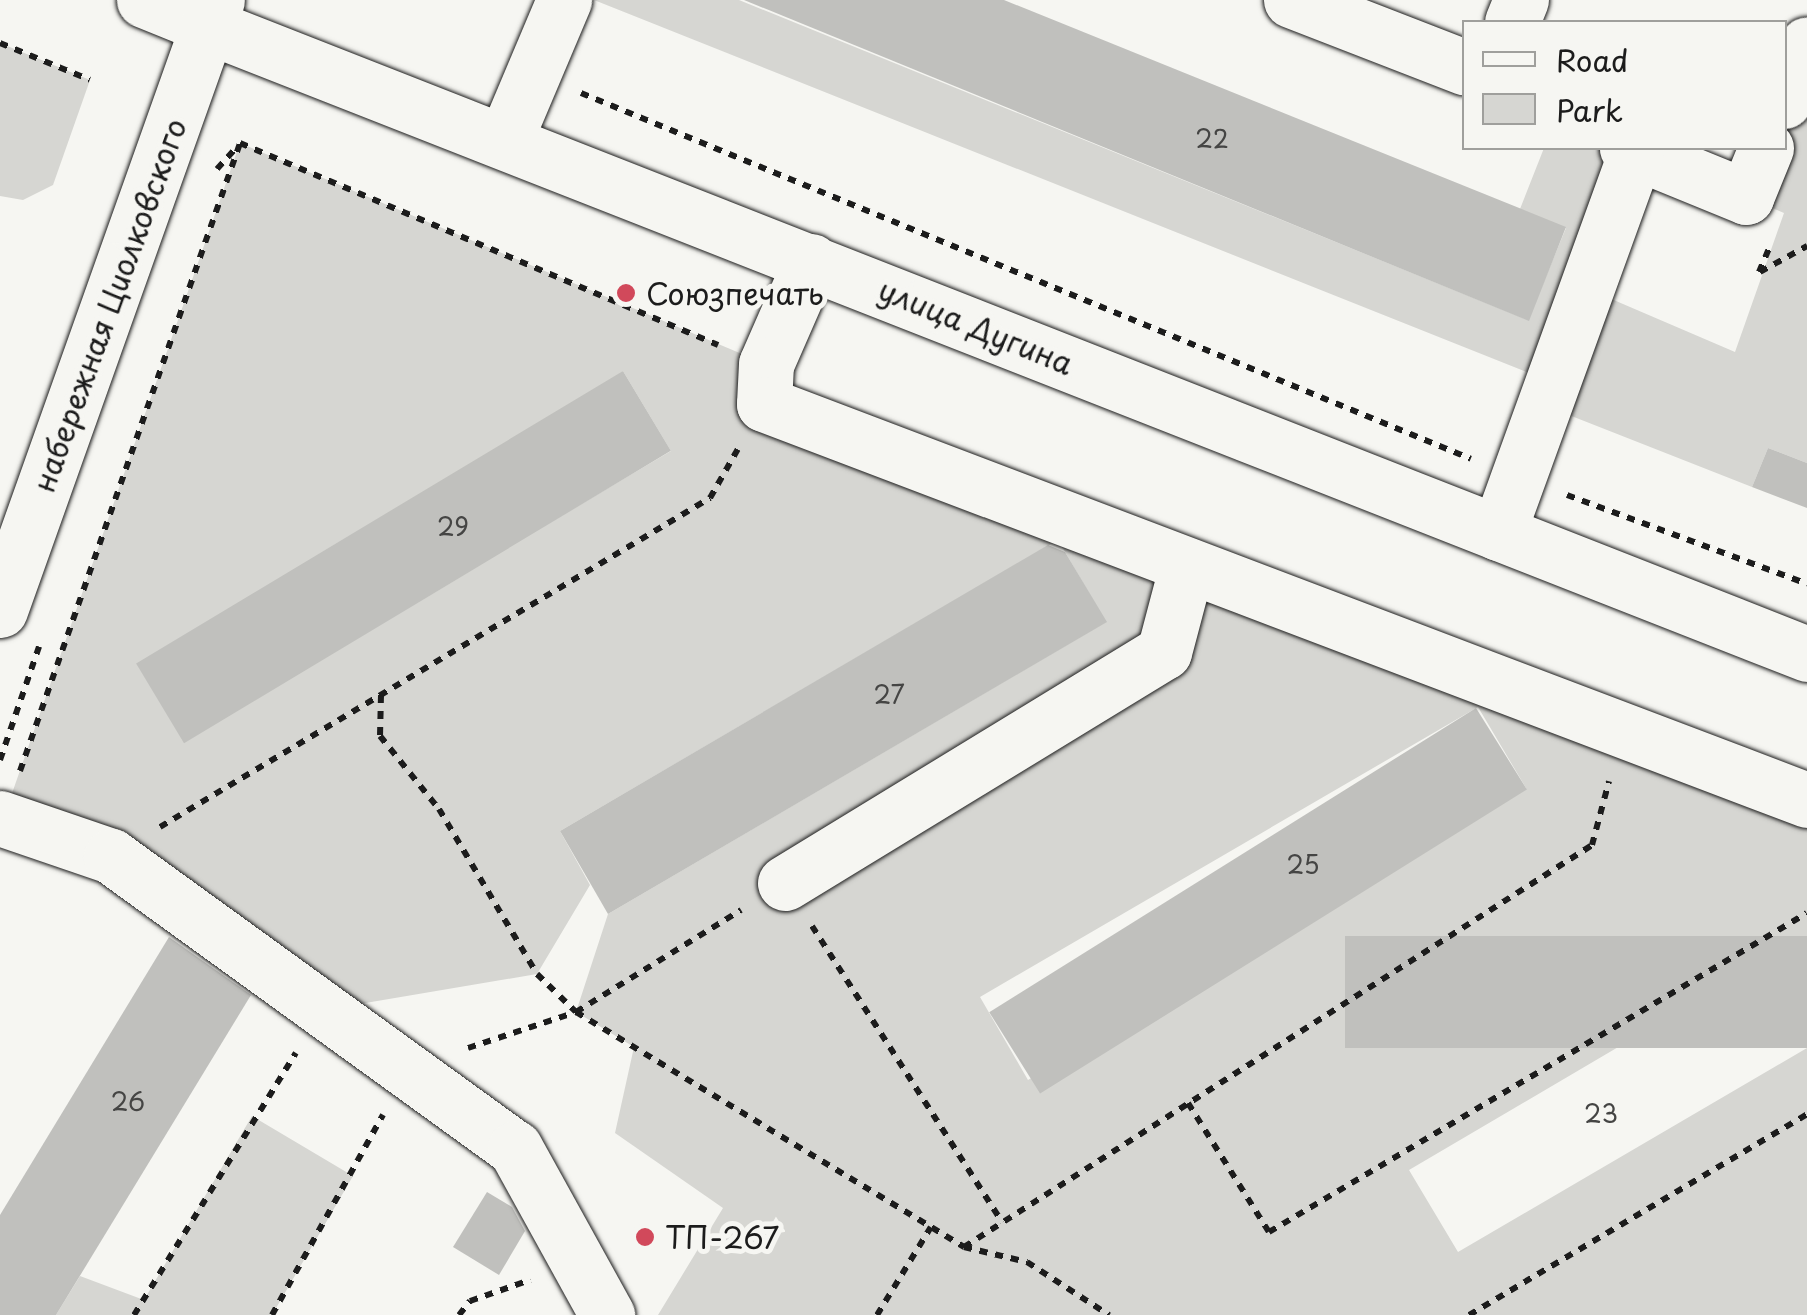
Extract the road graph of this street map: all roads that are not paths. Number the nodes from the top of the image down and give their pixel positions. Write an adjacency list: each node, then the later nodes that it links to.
1 (144, 0): 4 (main road, улица Дугина)
2 (564, 0): 8 (main road)
3 (1290, 0): 6 (main road)
4 (213, 13): 8 (main road, улица Дугина); 14 (main road, набережная Циолковского)
5 (1807, 44): 7 (main road)
6 (1462, 66)
7 (1787, 94)
8 (505, 140): 11 (main road, улица Дугина)
9 (1632, 150): 10 (main road); 12 (main road)
10 (1765, 150)
11 (811, 260): 12 (main road, улица Дугина); 13 (main road)
12 (1498, 533): 15 (main road, улица Дугина)
13 (1187, 564): 16 (main road); 18 (main road)
14 (0, 610)
15 (1807, 654)
16 (1807, 800)
17 (2, 818): 19 (main road)
18 (784, 883)
19 (607, 1315)

